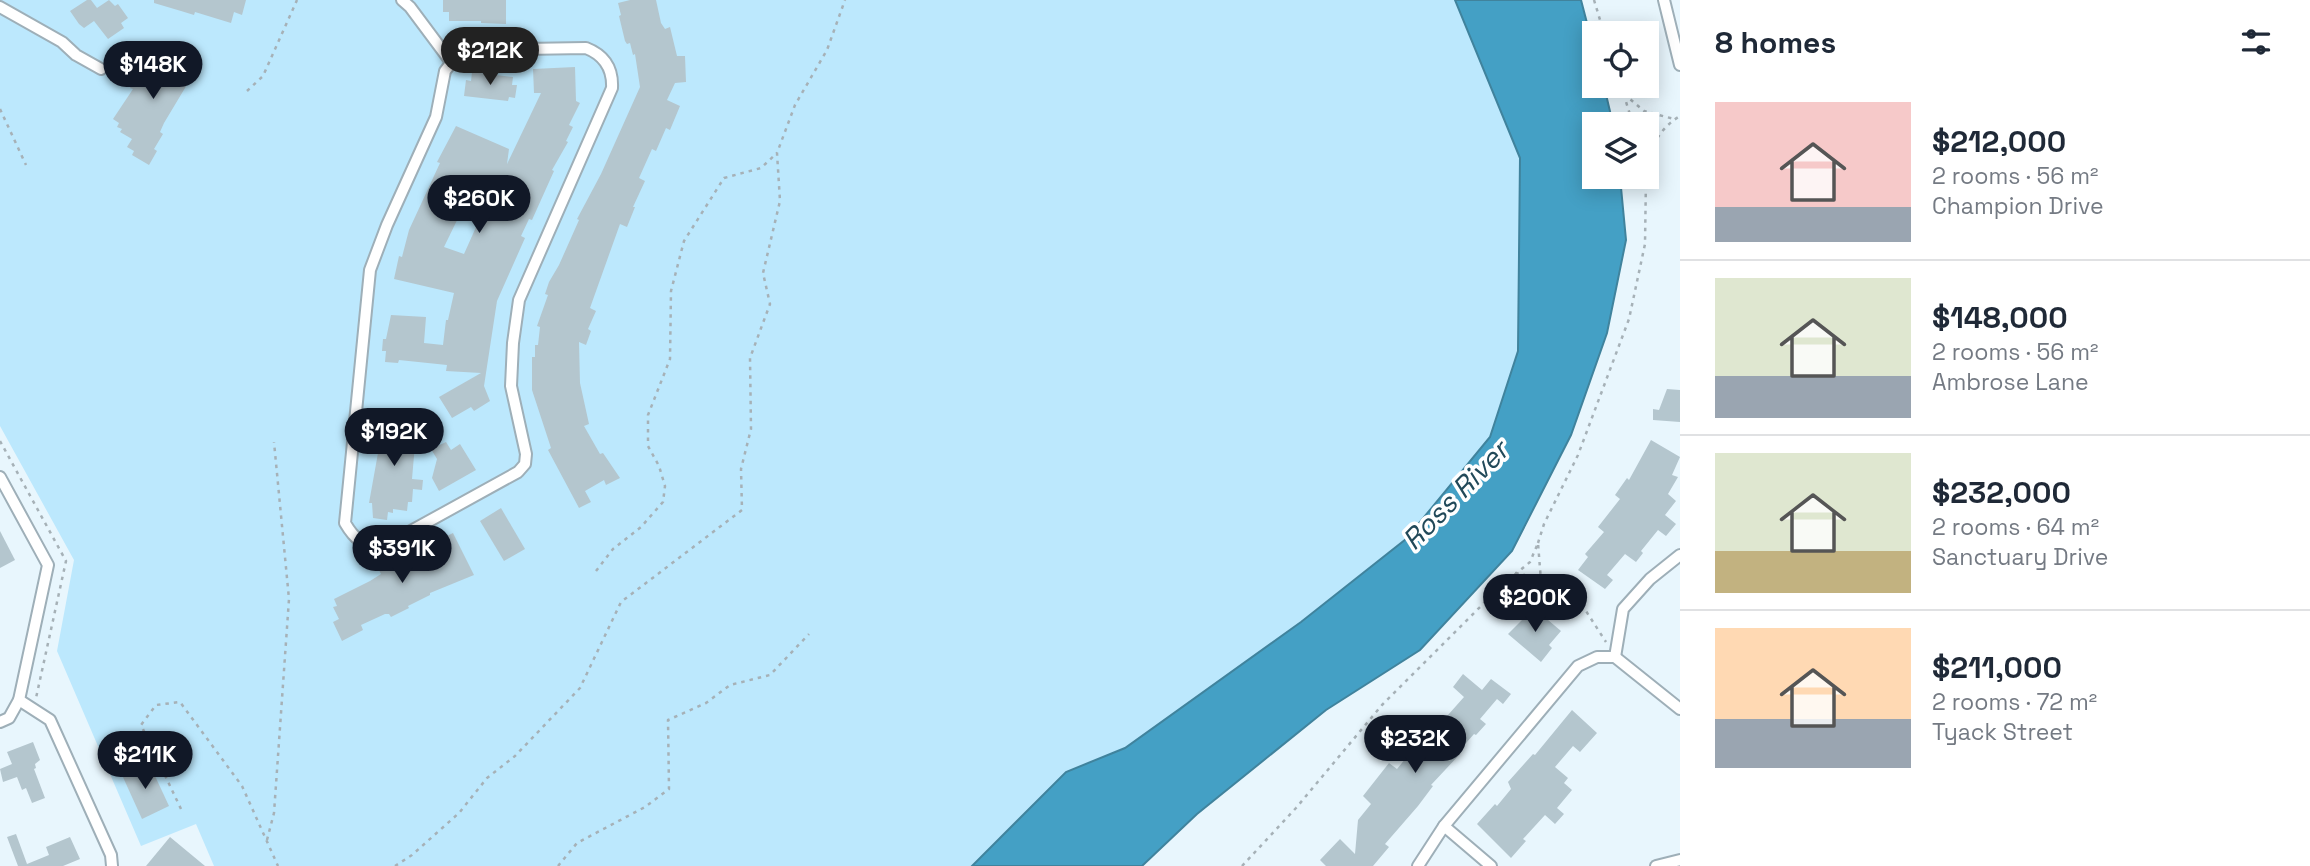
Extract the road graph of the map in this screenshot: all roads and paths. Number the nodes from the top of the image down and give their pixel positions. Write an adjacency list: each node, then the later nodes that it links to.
1 (297, 0): 11 (path)
2 (402, 0): 8 (street)
3 (845, 0): 17 (path)
4 (1594, 0): 7 (path)
5 (1664, 0): 9 (street)
6 (0, 7): 10 (street)
7 (1600, 21)
8 (451, 62): 8 (street)
9 (1680, 65)
10 (101, 69)
11 (247, 91)
12 (1629, 98): 15 (path)
13 (0, 109): 18 (path)
14 (1680, 116): 15 (path)
15 (1674, 119): 16 (path)
16 (1659, 138)
17 (776, 153): 24 (path); 38 (path)
18 (26, 165)
19 (1646, 189): 22 (path)
20 (274, 442): 34 (path)
21 (0, 477): 29 (street)
22 (1538, 543): 25 (path); 26 (path)
23 (1680, 555): 28 (street)
24 (596, 571)
25 (1515, 573): 26 (path); 40 (path)
26 (1541, 581): 28 (path)
27 (809, 634): 39 (path)
28 (1615, 657): 30 (street); 33 (street)
29 (19, 700): 31 (street); 36 (street)
30 (1680, 709)
31 (0, 722)
32 (181, 809): 34 (path)
33 (1444, 826): 41 (street); 42 (street)
34 (267, 840): 37 (path)
35 (1680, 860): 43 (street)
36 (112, 866)
37 (278, 866)
38 (395, 866)
39 (558, 866)
40 (1242, 866)
41 (1418, 866)
42 (1491, 866)
43 (1656, 866)

